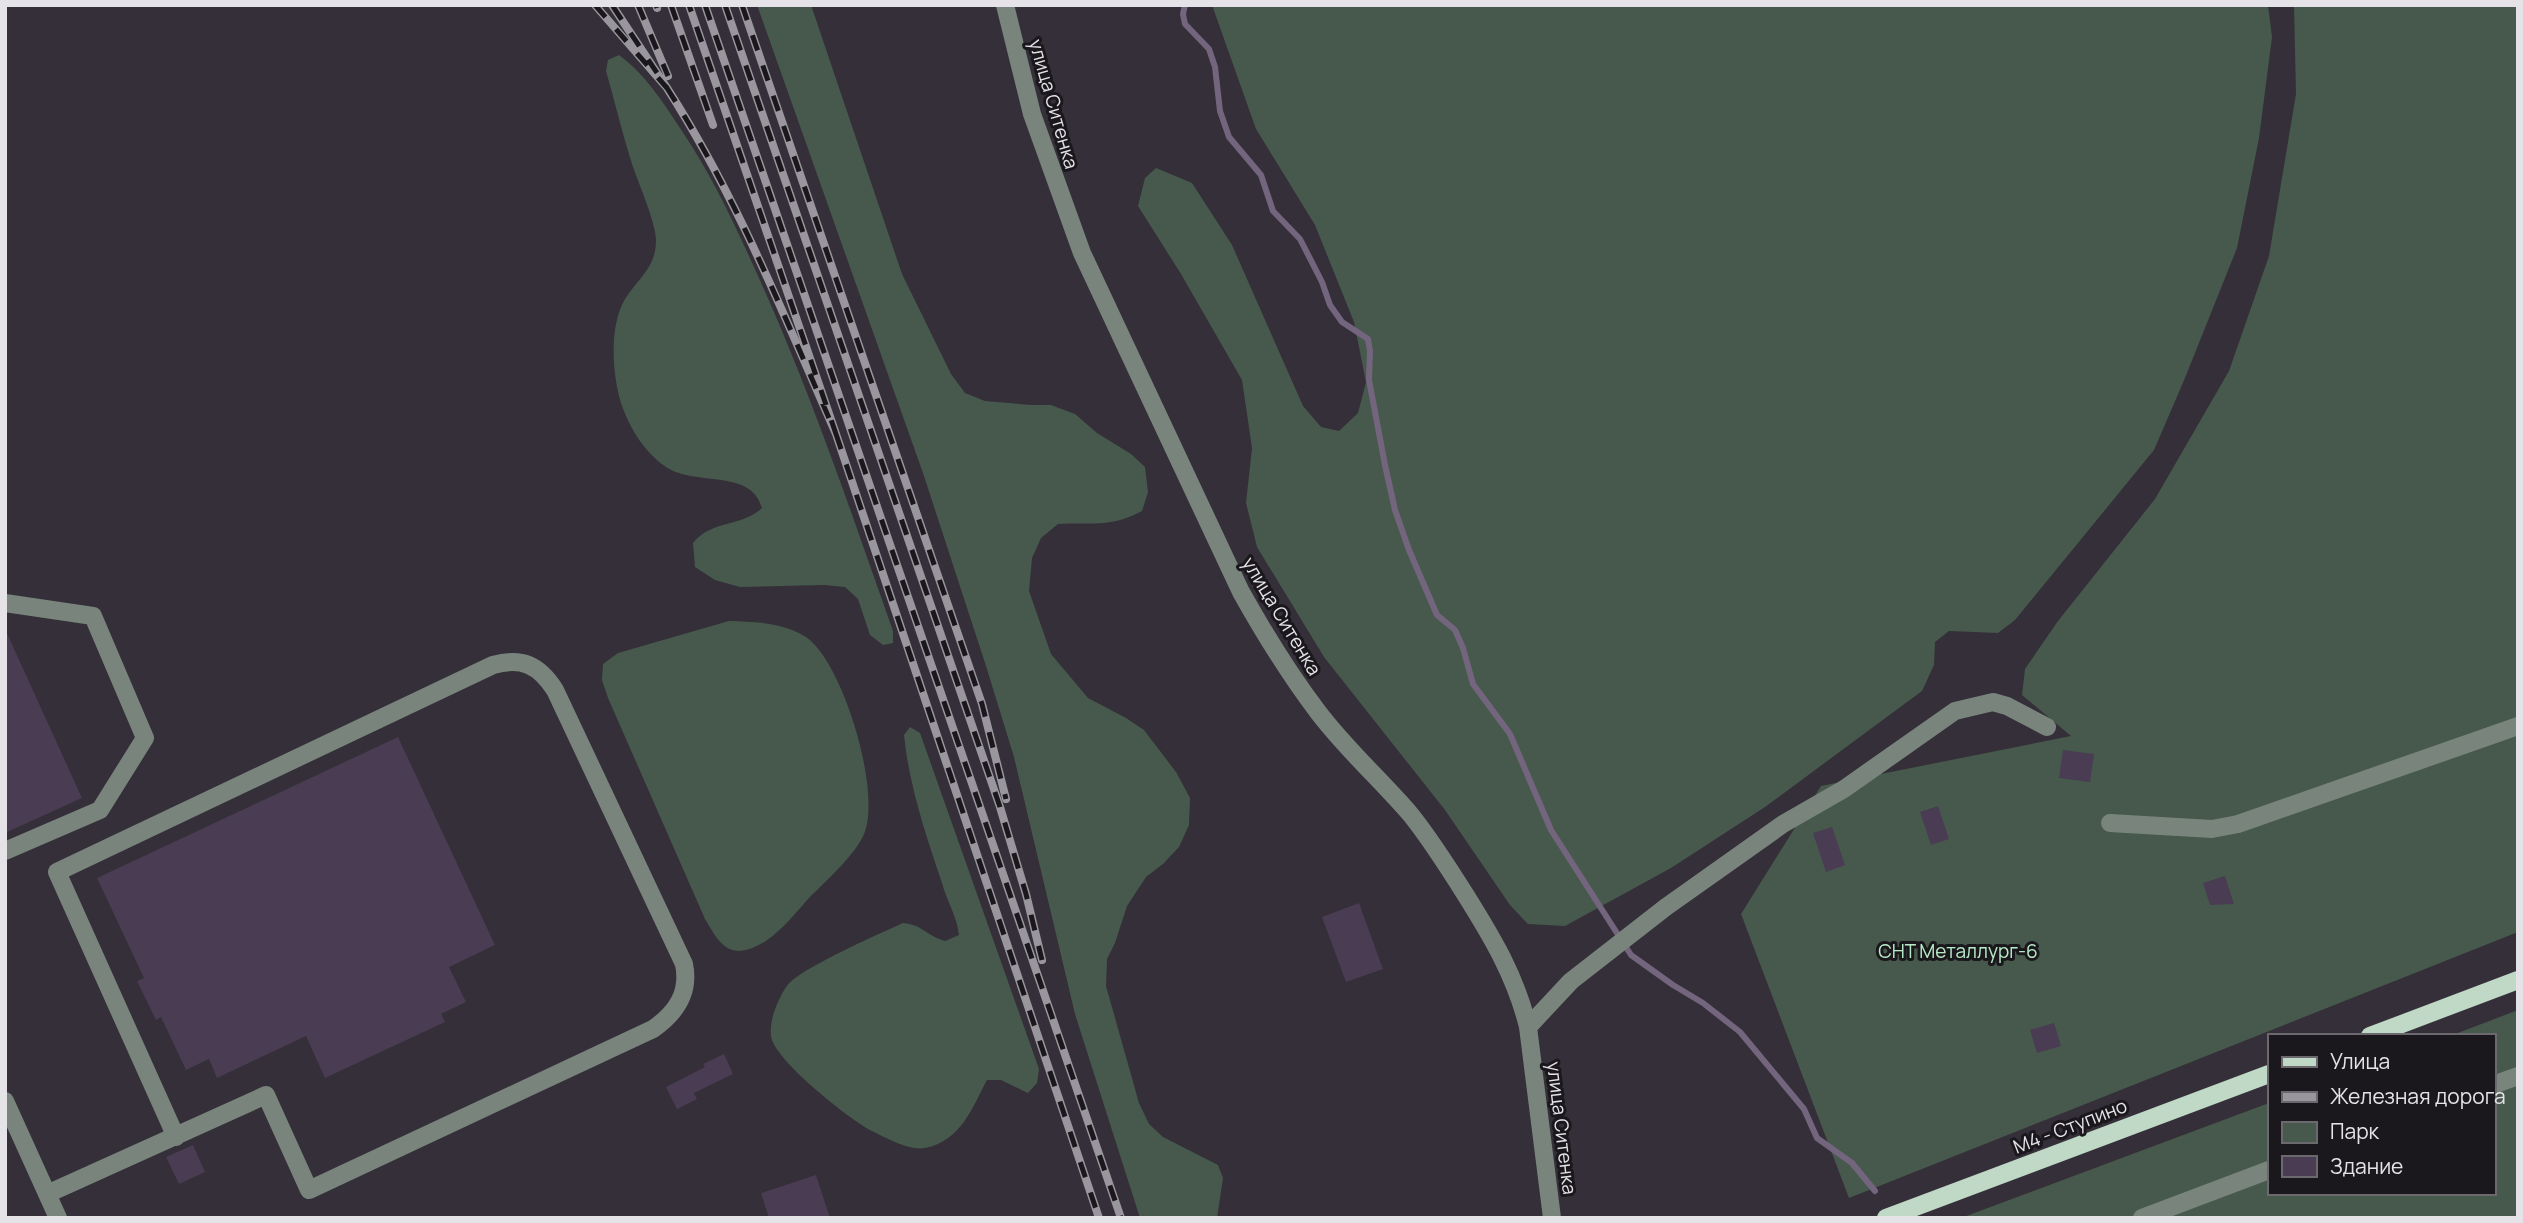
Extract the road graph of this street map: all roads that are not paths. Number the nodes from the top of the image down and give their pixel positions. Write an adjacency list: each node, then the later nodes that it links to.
1 (1004, 5): 8 (street, улица Ситенка)
2 (5, 603): 6 (street)
3 (2518, 726): 5 (street)
4 (2047, 727): 8 (street)
5 (2110, 823)
6 (5, 851)
7 (2518, 980): 9 (main road)
8 (1528, 1027): 18 (street, улица Ситенка)
9 (2375, 1034)
10 (2268, 1074): 19 (main road, М4 - Ступино)
11 (2518, 1076): 12 (street)
12 (2495, 1084)
13 (5, 1101): 16 (street)
14 (176, 1137): 14 (street); 16 (street)
15 (2268, 1170): 20 (street)
16 (47, 1194): 17 (street)
17 (58, 1218)
18 (1552, 1218)
19 (1886, 1218)
20 (2142, 1218)

